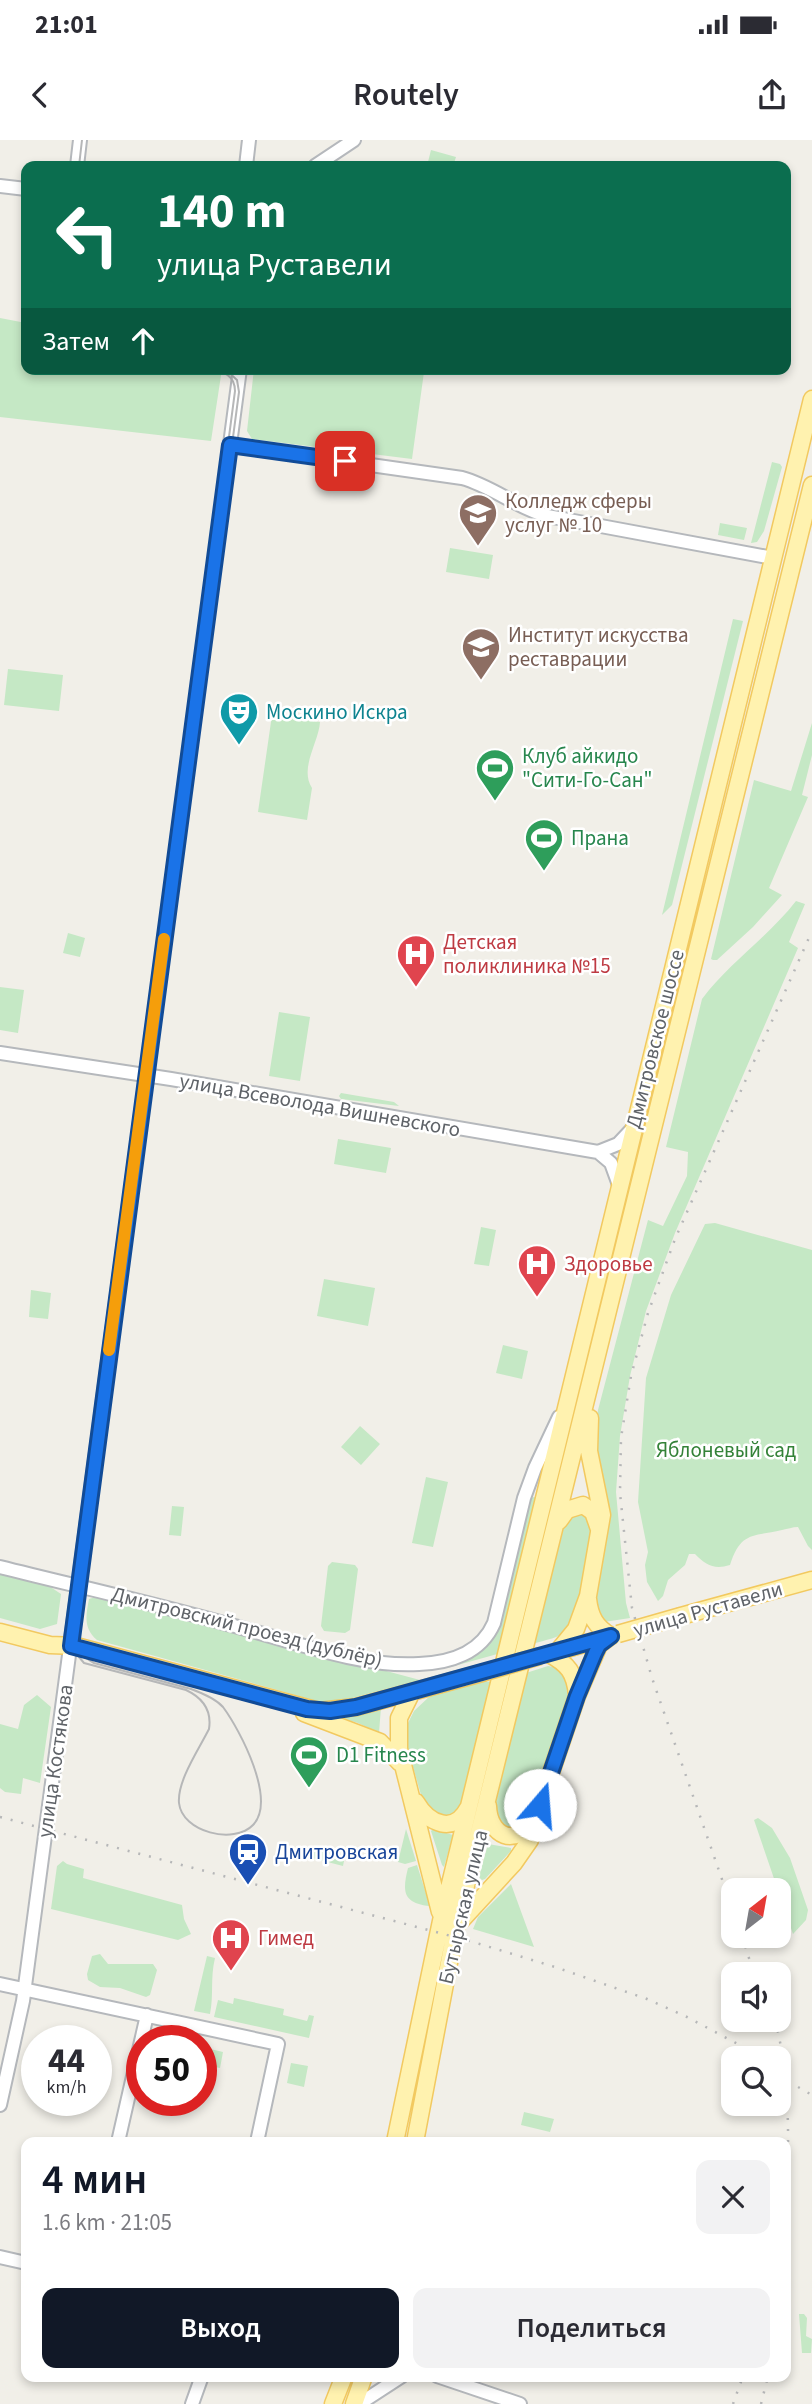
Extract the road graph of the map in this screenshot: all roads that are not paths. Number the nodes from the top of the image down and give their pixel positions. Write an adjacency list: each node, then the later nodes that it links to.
1 (80, 140): 4 (street)
2 (250, 140): 5 (street)
3 (354, 140): 6 (street)
4 (78, 161)
5 (247, 161)
6 (322, 161)
7 (0, 186): 8 (street)
8 (21, 188)
9 (239, 375): 11 (street, улица Костякова)
10 (812, 399): 13 (main road, Дмитровское шоссе)
11 (230, 445): 13 (street); 15 (street, улица Костякова)
12 (812, 485): 17 (main road, Дмитровское шоссе)
13 (773, 558): 16 (main road, Дмитровское шоссе)
14 (0, 1053): 15 (street, улица Всеволода Вишневского)
15 (146, 1075): 18 (street, улица Всеволода Вишневского); 26 (street, улица Костякова)
16 (632, 1134): 17 (street); 18 (street); 19 (main road, Дмитровское шоссе)
17 (650, 1144): 20 (main road, Дмитровское шоссе)
18 (598, 1152): 19 (street)
19 (620, 1185): 21 (main road, Дмитровское шоссе)
20 (592, 1381): 22 (main road); 23 (main road, Дмитровское шоссе)
21 (569, 1398): 26 (street, Дмитровский проезд (дублёр)); 33 (main road, Дмитровское шоссе)
22 (599, 1530): 23 (main road); 27 (main road)
23 (552, 1539): 32 (main road, Дмитровское шоссе)
24 (0, 1567): 26 (street, Дмитровский проезд (дублёр))
25 (812, 1580): 29 (main road, улица Руставели, bridge)
26 (78, 1586): 30 (street, улица Костякова)
27 (588, 1596): 29 (main road); 31 (main road)
28 (0, 1632): 30 (main road)
29 (615, 1635): 31 (main road, улица Руставели); 35 (main road)
30 (71, 1646): 36 (main road); 43 (street, улица Костякова)
31 (549, 1654): 34 (main road, улица Руставели, bridge); 35 (main road)
32 (519, 1673): 39 (main road, Бутырская улица)
33 (501, 1679): 39 (main road, Бутырская улица)
34 (412, 1692): 36 (main road, улица Руставели); 37 (main road)
35 (577, 1696): 40 (main road)
36 (283, 1703): 37 (main road)
37 (402, 1766): 38 (main road)
38 (410, 1791): 39 (main road); 41 (main road)
39 (479, 1803): 40 (main road); 41 (main road, Бутырская улица)
40 (540, 1805): 41 (main road)
41 (448, 1924): 48 (main road, Бутырская улица); 49 (main road, Бутырская улица)
42 (0, 1983): 43 (street)
43 (25, 1988): 44 (street); 45 (street, улица Костякова)
44 (147, 2015): 46 (street); 47 (street)
45 (0, 2105)
46 (119, 2137)
47 (258, 2137)
48 (396, 2137)
49 (416, 2137)
50 (0, 2257): 51 (street)
51 (21, 2262)
52 (200, 2382): 58 (street)
53 (342, 2382): 59 (main road)
54 (362, 2382): 60 (main road)
55 (396, 2382): 60 (street)
56 (455, 2382): 57 (street)
57 (513, 2403)
58 (192, 2404)
59 (333, 2404)
60 (356, 2404)

